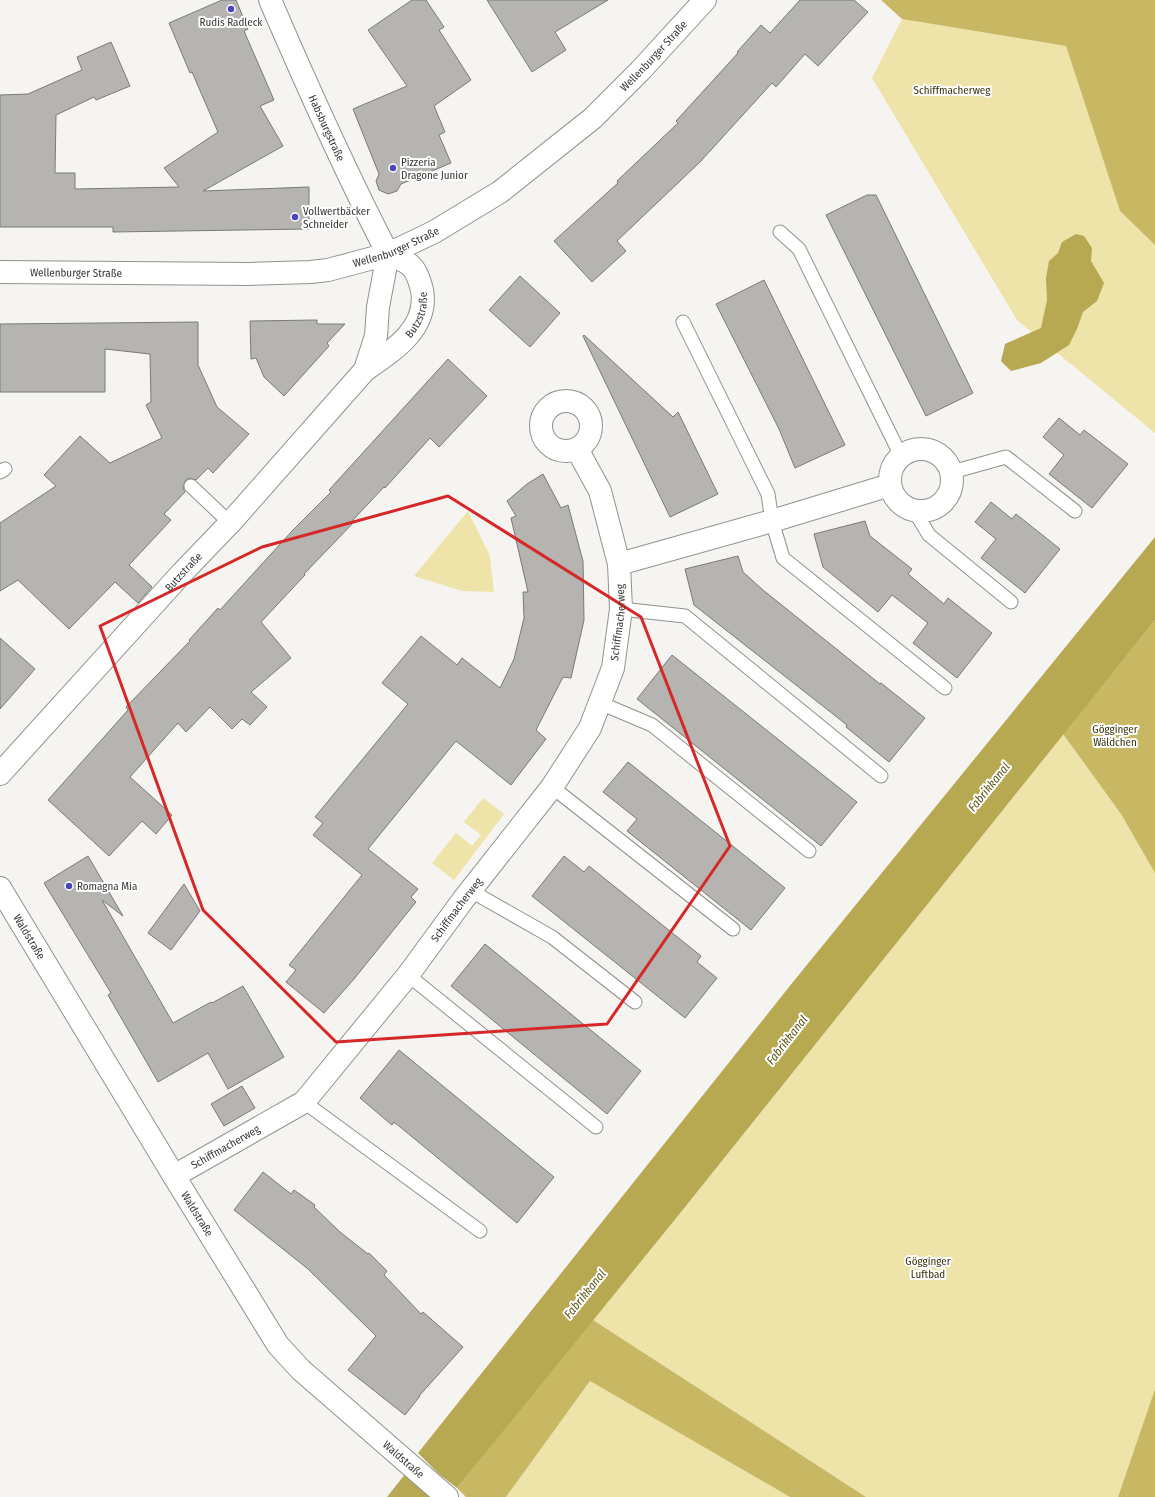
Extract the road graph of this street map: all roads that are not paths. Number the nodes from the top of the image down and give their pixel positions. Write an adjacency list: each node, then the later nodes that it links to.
1 (270, 0): 4 (street, Habsburgstraße)
2 (705, 0): 4 (street, Wellenburger Straße)
3 (780, 232): 9 (lane)
4 (388, 254): 5 (street, Wellenburger Straße); 7 (street, Butzstraße); 7 (street, Butzstraße)
5 (0, 272)
6 (682, 322): 15 (lane)
7 (366, 370): 16 (street, Butzstraße)
8 (576, 449): 17 (street, Schiffmacherweg)
9 (901, 456): 10 (street); 11 (street)
10 (952, 472): 13 (lane); 14 (street)
11 (890, 484): 14 (street); 15 (street)
12 (191, 486): 16 (lane)
13 (1075, 511)
14 (915, 512): 18 (lane)
15 (772, 521): 17 (street); 20 (lane)
16 (230, 523): 22 (street, Butzstraße)
17 (619, 564): 19 (street, Schiffmacherweg)
18 (1011, 602)
19 (621, 609): 21 (street, Schiffmacherweg); 23 (lane)
20 (945, 688)
21 (600, 703): 24 (street, Schiffmacherweg); 25 (lane)
22 (0, 774)
23 (881, 776)
24 (552, 787): 27 (street, Schiffmacherweg); 28 (lane)
25 (810, 851)
26 (0, 888): 33 (street, Waldstraße)
27 (471, 890): 29 (street, Schiffmacherweg); 30 (lane)
28 (734, 930)
29 (408, 975): 31 (street, Schiffmacherweg); 32 (lane)
30 (635, 1002)
31 (304, 1102): 33 (street, Schiffmacherweg); 34 (lane)
32 (596, 1127)
33 (174, 1176): 35 (street, Waldstraße)
34 (480, 1231)
35 (447, 1497)

